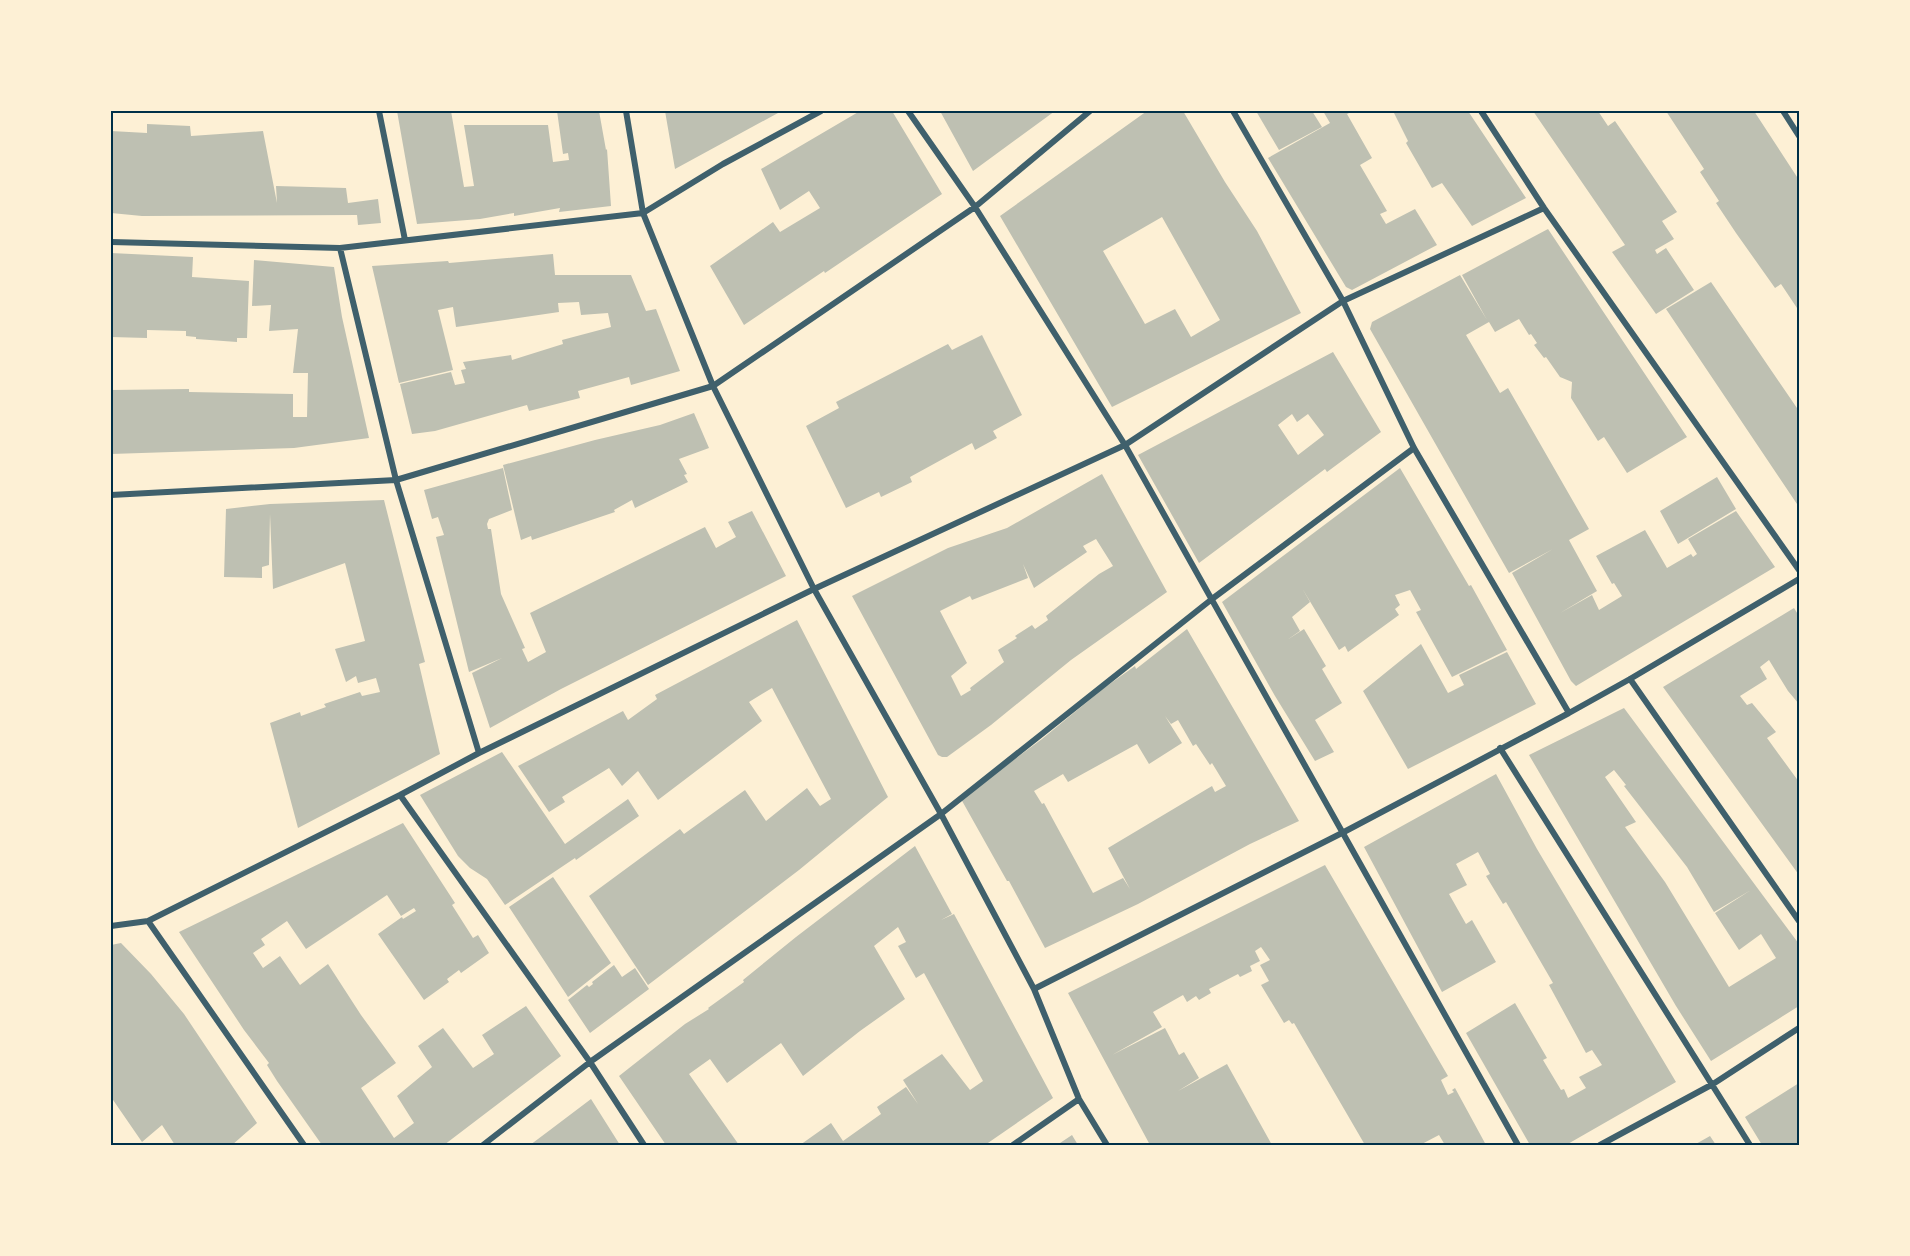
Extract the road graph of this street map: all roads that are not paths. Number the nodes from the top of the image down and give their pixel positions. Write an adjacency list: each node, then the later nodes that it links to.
1 (379, 111): 13 (street)
2 (626, 111): 12 (street)
3 (821, 111): 12 (street)
4 (908, 111): 10 (street)
5 (1090, 111): 10 (street)
6 (1233, 111): 16 (street)
7 (1481, 111): 11 (street)
8 (1784, 111): 9 (street)
9 (1799, 136)
10 (975, 207): 17 (street); 18 (street)
11 (1544, 208): 16 (street); 22 (street)
12 (643, 213): 13 (street); 17 (street)
13 (405, 240): 15 (street)
14 (111, 242): 15 (street)
15 (340, 248): 20 (street)
16 (1343, 301): 18 (street); 19 (street)
17 (713, 386): 20 (street); 24 (street)
18 (1125, 445): 24 (street); 25 (street)
19 (1414, 448): 25 (street); 27 (street)
20 (396, 480): 21 (street); 29 (street)
21 (111, 495)
22 (1799, 570)
23 (1799, 579): 26 (street)
24 (814, 589): 29 (street); 31 (street)
25 (1212, 599): 31 (street); 32 (street)
26 (1630, 679): 27 (street); 34 (street)
27 (1569, 712): 28 (street)
28 (1500, 748): 32 (street); 39 (street)
29 (479, 753): 30 (street)
30 (400, 795): 33 (street); 38 (street)
31 (941, 814): 36 (street); 38 (street)
32 (1342, 833): 36 (street); 46 (street)
33 (148, 921): 35 (street); 41 (street)
34 (1799, 921)
35 (111, 926)
36 (1034, 989): 40 (street)
37 (1799, 1028): 39 (street)
38 (590, 1062): 42 (street); 43 (street)
39 (1713, 1084): 47 (street); 48 (street)
40 (1079, 1099): 44 (street); 45 (street)
41 (304, 1145)
42 (483, 1145)
43 (644, 1145)
44 (1013, 1145)
45 (1107, 1145)
46 (1518, 1145)
47 (1600, 1145)
48 (1750, 1145)

